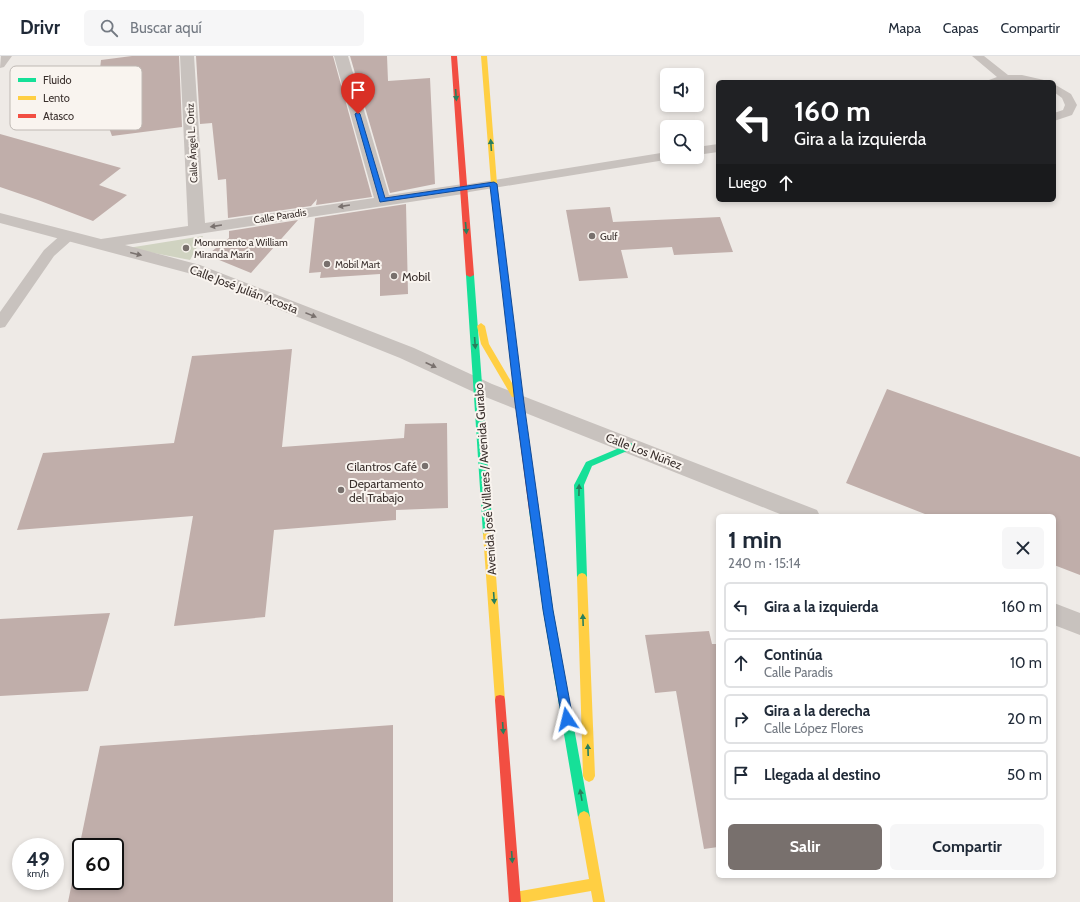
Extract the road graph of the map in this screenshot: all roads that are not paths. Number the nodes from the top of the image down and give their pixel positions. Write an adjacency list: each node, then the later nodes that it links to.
1 (7, 56): 7 (lane)
2 (187, 56): 20 (street, Calle Ángel L. Ortiz)
3 (341, 56): 18 (street)
4 (454, 56): 17 (main road, Avenida José Villares / Avenida Gurabo, one-way to 17)
5 (484, 56): 16 (main road, one-way to 5)
6 (977, 56): 8 (lane)
7 (0, 65)
8 (1006, 78): 9 (lane); 10 (lane)
9 (1000, 80)
10 (1030, 80)
11 (1056, 88): 12 (lane)
12 (1056, 116)
13 (716, 148): 14 (lane)
14 (704, 150)
15 (660, 157): 16 (lane)
16 (494, 184): 17 (lane); 26 (main road)
17 (463, 189): 18 (street, Calle Paradis); 23 (main road, Avenida José Villares / Avenida Gurabo, one-way to 23)
18 (383, 200): 20 (street, Calle Paradis, one-way to 20)
19 (0, 218): 21 (street, Calle José Julián Acosta)
20 (197, 229): 22 (street, Calle Paradis)
21 (68, 236): 22 (street, Calle José Julián Acosta); 24 (lane)
22 (98, 245): 25 (street, Calle José Julián Acosta, one-way to 25)
23 (470, 276): 25 (main road, Avenida José Villares / Avenida Gurabo, one-way to 25); 26 (main road)
24 (0, 323)
25 (479, 386): 26 (street, Calle Los Núñez); 33 (main road, Avenida José Villares / Avenida Gurabo, one-way to 33)
26 (520, 403): 27 (street, Calle Los Núñez); 31 (main road, one-way to 26)
27 (631, 446): 28 (street, Calle Los Núñez); 31 (main road, one-way to 27)
28 (804, 514)
29 (1056, 615): 30 (street)
30 (1080, 624)
31 (592, 859): 32 (main road)
32 (596, 884): 33 (main road); 34 (main road)
33 (515, 900)
34 (599, 902)

